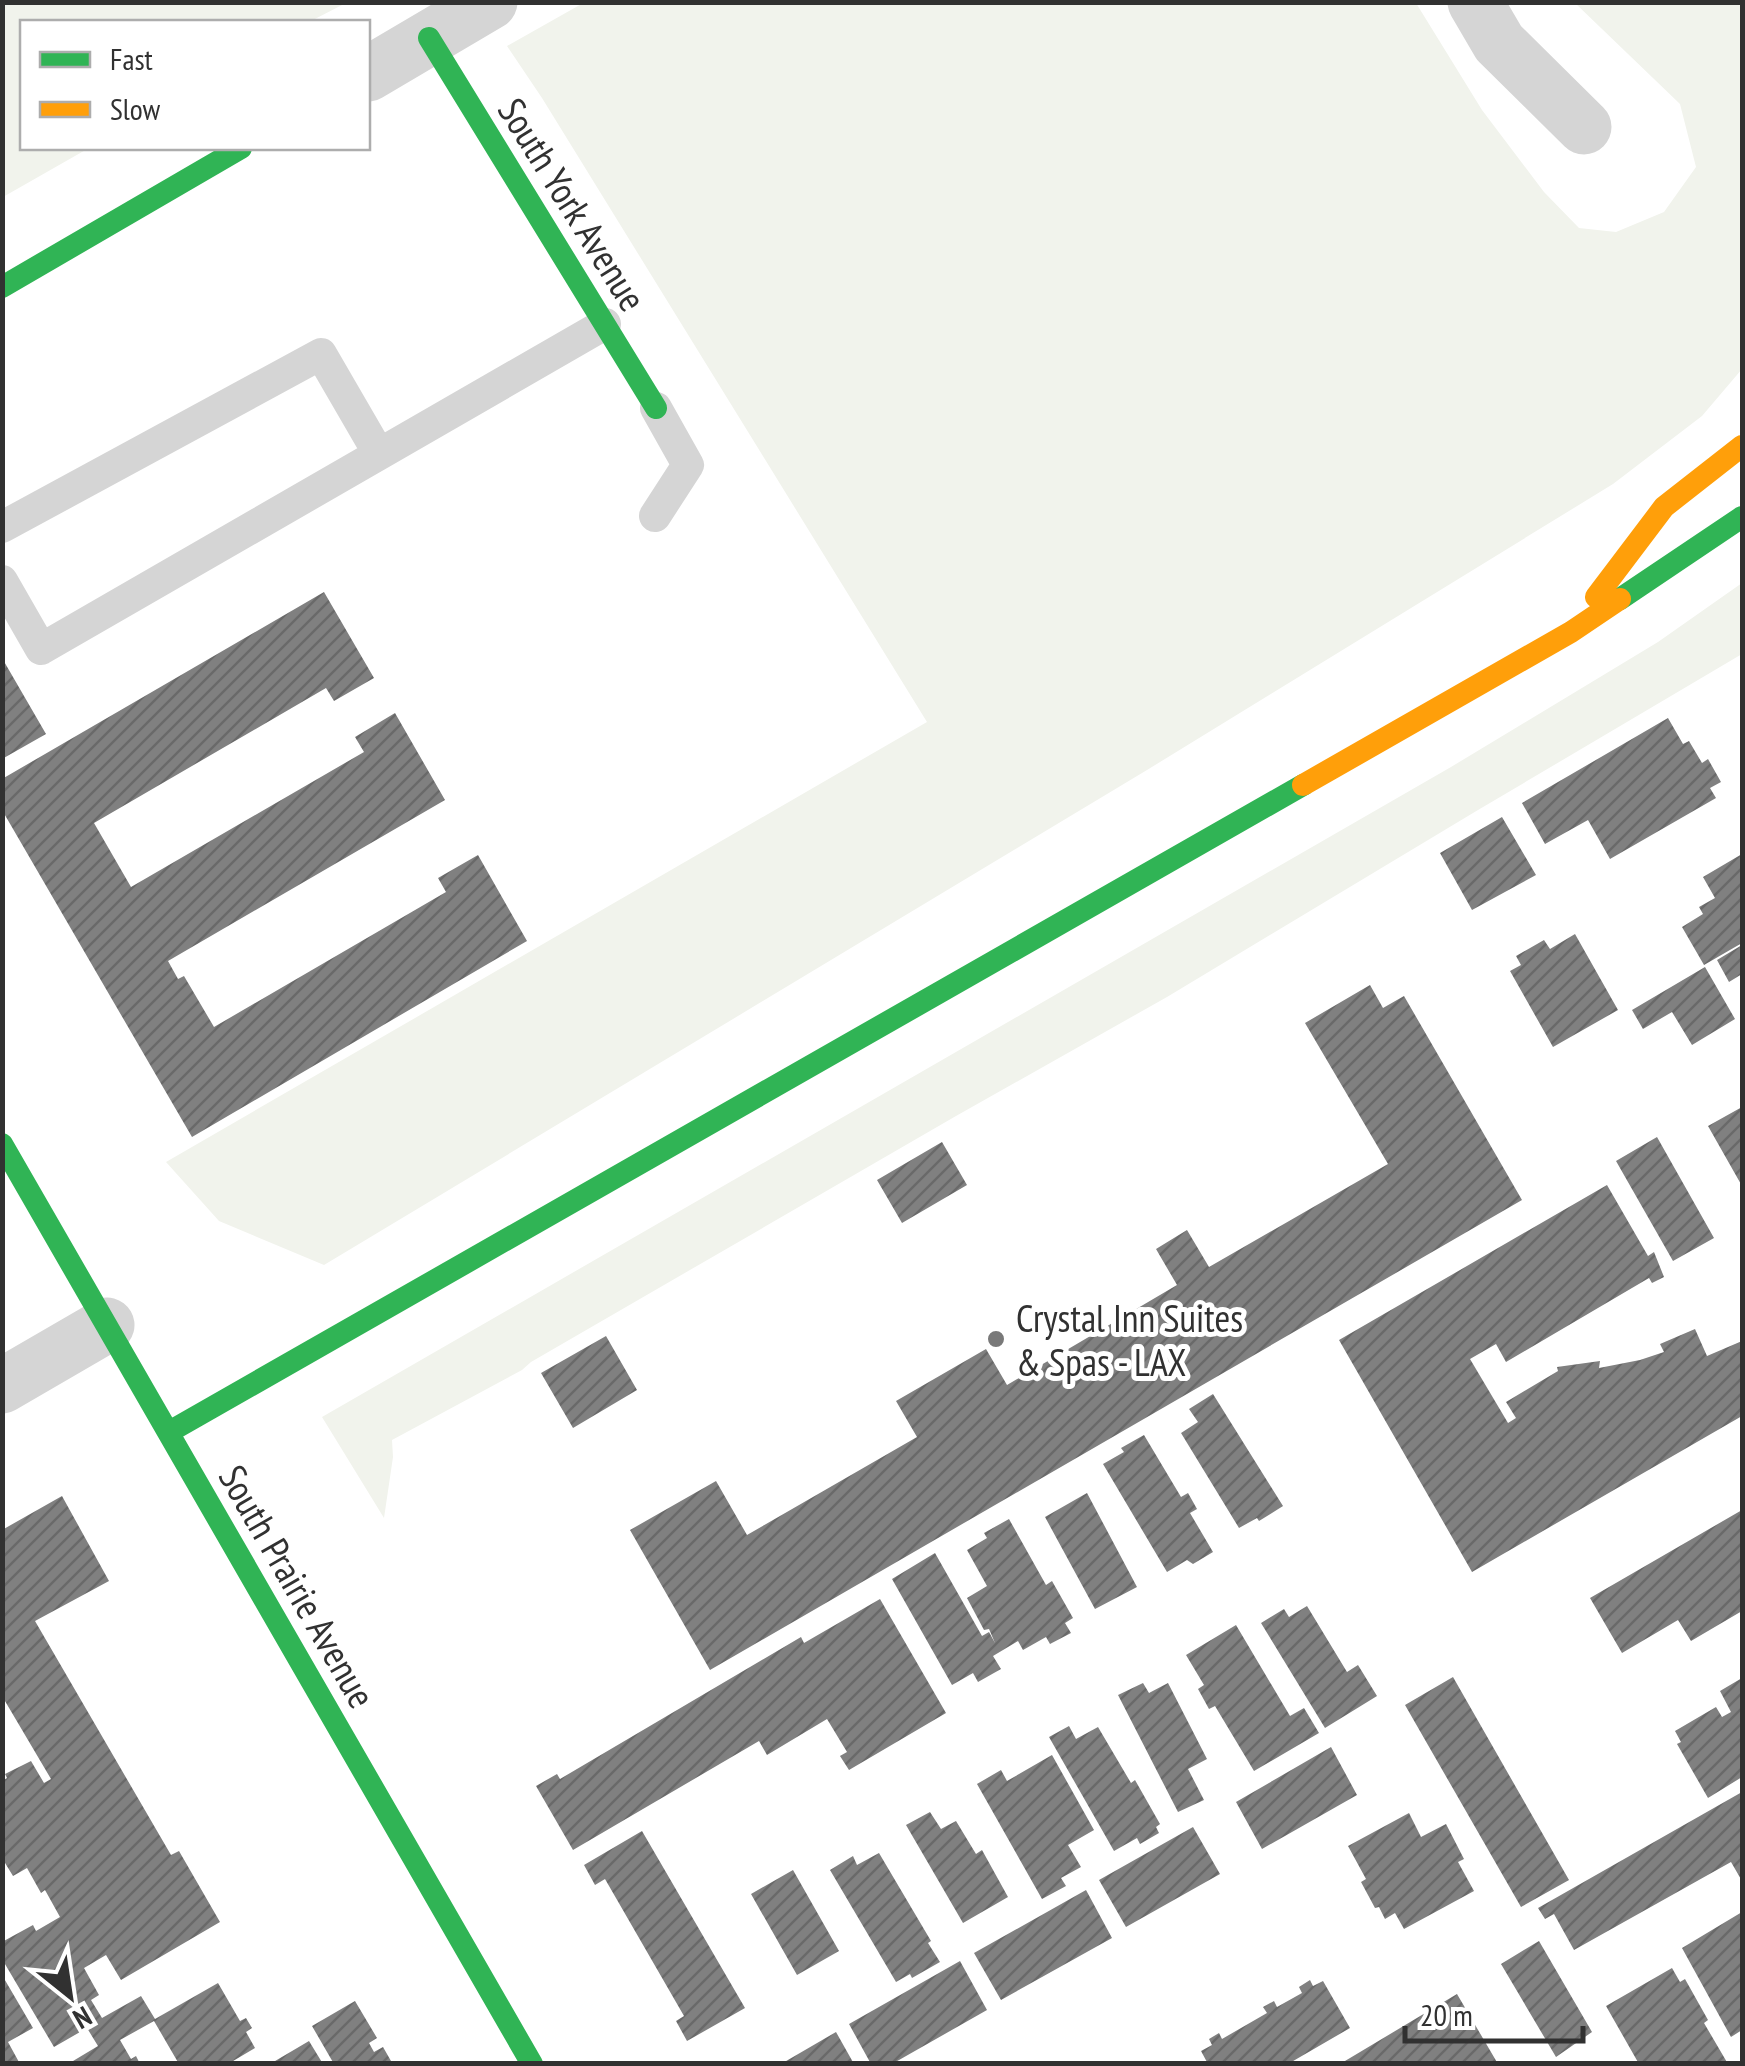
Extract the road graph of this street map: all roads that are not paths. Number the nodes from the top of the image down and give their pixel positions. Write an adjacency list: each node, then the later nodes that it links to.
1 (490, 2): 3 (street)
2 (1475, 2): 5 (street)
3 (429, 38): 4 (street); 8 (main road, South York Avenue)
4 (370, 73)
5 (1584, 127)
6 (238, 150): 7 (main road)
7 (2, 287)
8 (605, 324): 9 (main road, South York Avenue); 11 (lane)
9 (656, 408): 12 (lane)
10 (1742, 446): 16 (main road)
11 (379, 454): 14 (lane); 15 (lane)
12 (655, 516)
13 (1742, 517): 16 (main road)
14 (2, 527)
15 (2, 581)
16 (1570, 632): 20 (main road)
17 (2, 1144): 18 (main road, South Prairie Avenue)
18 (107, 1326): 19 (street); 20 (main road, South Prairie Avenue)
19 (2, 1386)
20 (169, 1432): 21 (main road, South Prairie Avenue)
21 (532, 2064)

